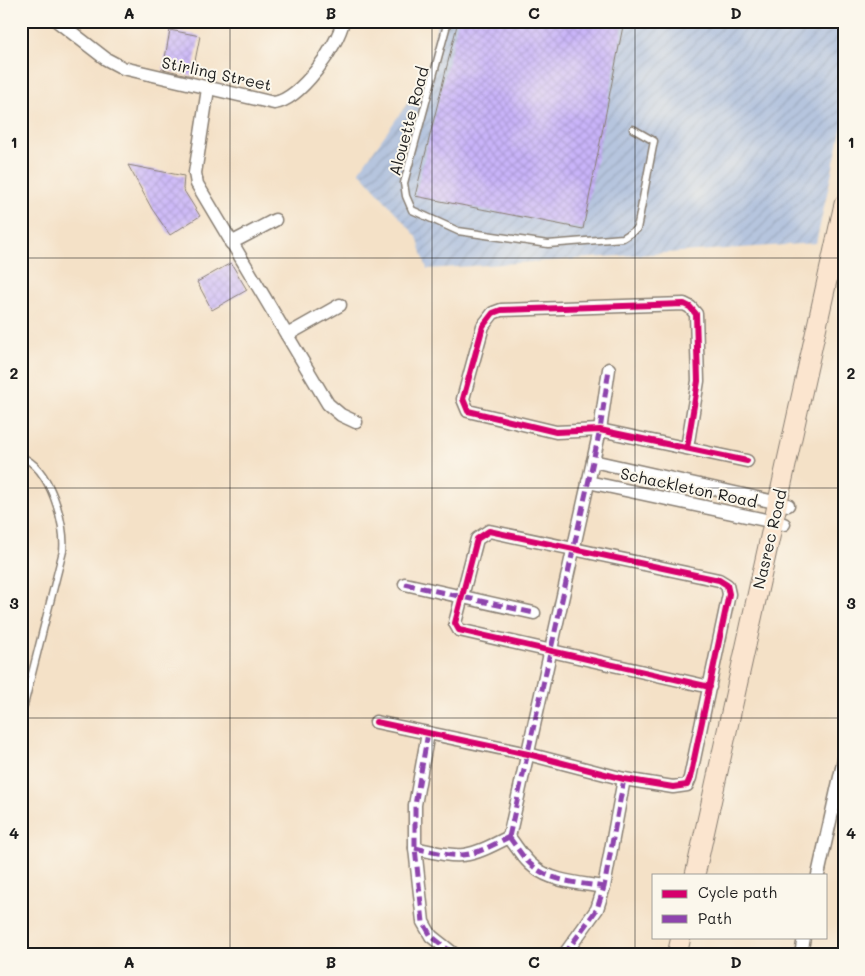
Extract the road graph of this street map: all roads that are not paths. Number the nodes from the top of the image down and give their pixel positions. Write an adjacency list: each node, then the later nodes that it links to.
1 (57, 21): 4 (street, Stirling Street)
2 (344, 21): 4 (street, Stirling Street)
3 (448, 21): 5 (lane, Alouette Road)
4 (208, 89): 8 (street)
5 (633, 129)
6 (844, 204): 22 (main road, Nasrec Road)
7 (275, 220): 8 (street)
8 (232, 243): 11 (street)
9 (844, 251): 22 (main road, Nasrec Road)
10 (340, 305): 11 (street)
11 (287, 335): 13 (street)
12 (609, 369): 14 (street)
13 (356, 422)
14 (600, 430): 15 (street); 15 (street); 17 (street)
15 (687, 448): 18 (street)
16 (21, 457): 30 (lane)
17 (593, 461): 19 (street); 20 (street, Schackleton Road)
18 (747, 461)
19 (588, 482): 21 (street, Schackleton Road); 24 (street)
20 (687, 482): 21 (street); 22 (street, Schackleton Road)
21 (682, 502): 23 (street, Schackleton Road)
22 (783, 504): 23 (main road, Nasrec Road)
23 (778, 523): 38 (main road, Nasrec Road); 39 (main road, Nasrec Road)
24 (573, 549): 26 (street); 28 (street); 29 (street)
25 (405, 584): 26 (street)
26 (462, 596): 27 (street); 28 (street)
27 (534, 612)
28 (549, 652): 29 (street); 33 (street)
29 (710, 686): 35 (street)
30 (21, 717)
31 (376, 722): 32 (street)
32 (428, 733): 33 (street); 37 (street)
33 (528, 754): 35 (street); 36 (street)
34 (844, 759): 40 (street)
35 (624, 779): 41 (street)
36 (509, 837): 37 (street); 41 (street)
37 (415, 848): 45 (street)
38 (695, 874)
39 (707, 874)
40 (818, 874)
41 (604, 887): 46 (street)
42 (681, 938): 47 (main road)
43 (693, 938): 48 (main road)
44 (804, 938): 49 (street)
45 (455, 955)
46 (564, 955)
47 (677, 955)
48 (689, 955)
49 (801, 955)

